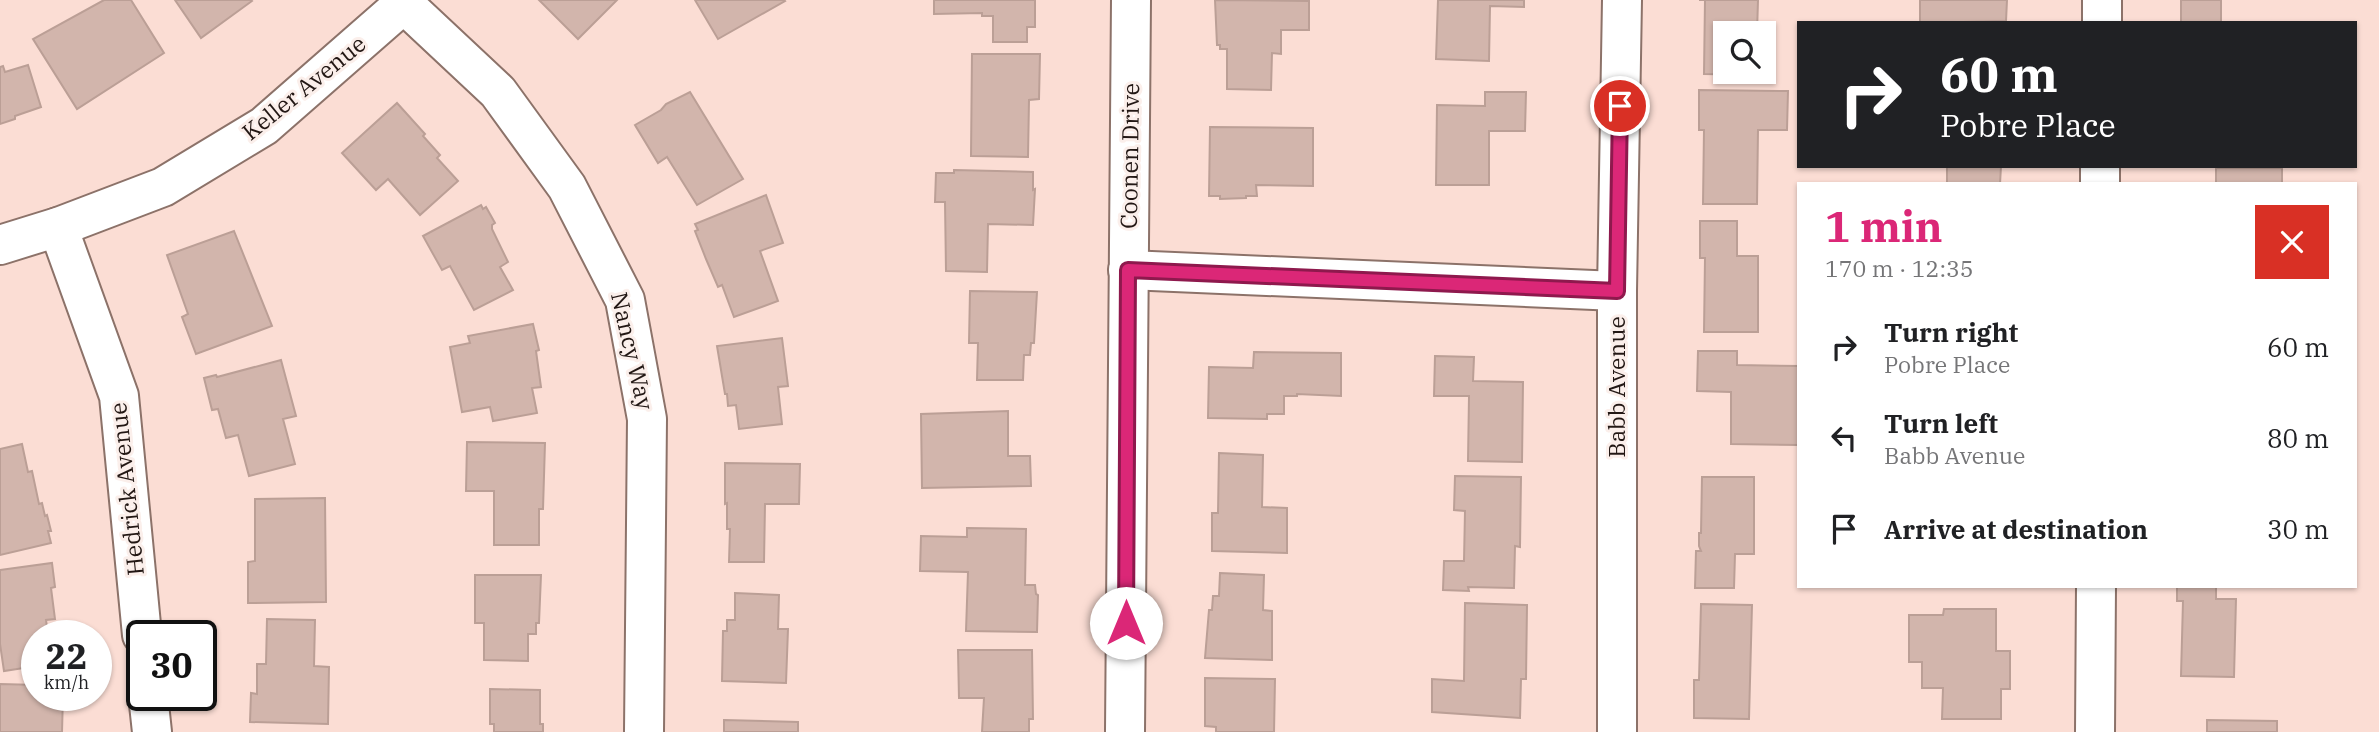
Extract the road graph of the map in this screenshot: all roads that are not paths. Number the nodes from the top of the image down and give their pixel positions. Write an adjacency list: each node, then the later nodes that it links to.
1 (1131, 0): 8 (street, Coonen Drive)
2 (1622, 0): 9 (street, Babb Avenue)
3 (2102, 0): 5 (street)
4 (406, 2): 6 (street, Keller Avenue); 14 (street, Nancy Way)
5 (2102, 21)
6 (58, 227): 7 (street, Keller Avenue); 11 (street, Hedrick Avenue)
7 (0, 245)
8 (1128, 270): 9 (street); 15 (street, Coonen Drive)
9 (1617, 291): 16 (street, Babb Avenue)
10 (2096, 588): 17 (street)
11 (141, 620)
12 (150, 711): 13 (street)
13 (152, 732)
14 (644, 732)
15 (1125, 732)
16 (1617, 732)
17 (2095, 732)

